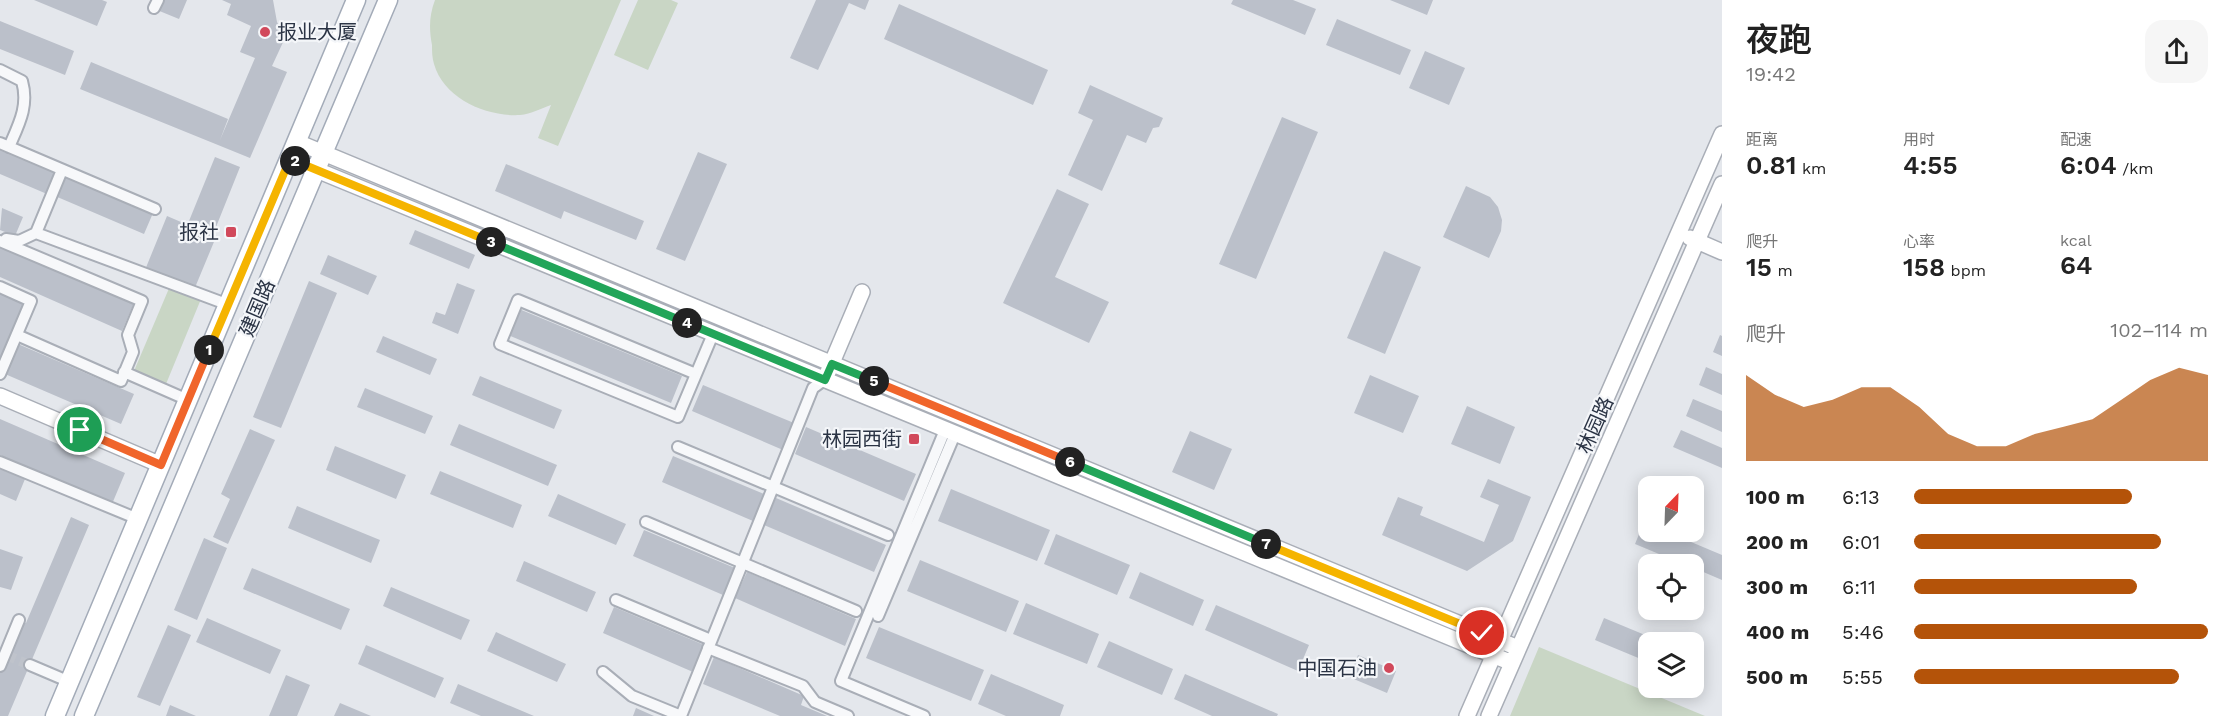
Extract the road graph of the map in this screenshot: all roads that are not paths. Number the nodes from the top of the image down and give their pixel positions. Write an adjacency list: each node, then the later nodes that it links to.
1 (356, 0): 6 (main road, 建国路)
2 (388, 0): 7 (main road, 建国路)
3 (0, 70): 5 (street)
4 (1722, 134): 12 (main road, 林园路)
5 (5, 145): 8 (street)
6 (294, 151): 7 (main road); 18 (main road, 建国路)
7 (318, 161): 19 (main road); 21 (main road); 32 (main road, 建国路)
8 (62, 170): 10 (street); 11 (street)
9 (1722, 184): 14 (main road, 林园路)
10 (155, 209)
11 (36, 233): 13 (street); 18 (street)
12 (1679, 233): 14 (main road); 42 (main road, 林园路)
13 (0, 239): 22 (street)
14 (1697, 241): 15 (main road); 44 (main road, 林园路)
15 (1722, 252)
16 (0, 287): 20 (street)
17 (862, 292): 21 (main road)
18 (229, 304): 27 (main road, 建国路)
19 (713, 334): 24 (street); 25 (main road)
20 (16, 335): 22 (street); 23 (street)
21 (832, 364): 25 (main road); 42 (main road)
22 (124, 372): 27 (street)
23 (0, 374)
24 (696, 374): 24 (street)
25 (825, 380): 28 (main road); 33 (street)
26 (0, 396): 31 (main road)
27 (188, 400): 31 (main road, 建国路)
28 (950, 432): 40 (street); 46 (main road); 56 (street)
29 (678, 447): 33 (street)
30 (0, 462): 34 (street)
31 (161, 465): 32 (main road); 34 (main road, 建国路)
32 (186, 476): 53 (main road, 建国路)
33 (773, 488): 36 (street); 37 (street)
34 (138, 519): 51 (main road, 建国路)
35 (646, 522): 37 (street)
36 (888, 535)
37 (742, 563): 39 (street); 43 (street)
38 (616, 600): 43 (street)
39 (856, 611)
40 (878, 616)
41 (19, 620): 45 (street)
42 (1500, 640): 44 (main road); 46 (main road, 林园路)
43 (710, 644): 54 (street); 55 (street)
44 (1518, 648): 47 (main road, 林园路)
45 (4, 654): 49 (street)
46 (1493, 656): 47 (main road); 57 (main road, 林园路)
47 (1512, 663): 58 (main road, 林园路)
48 (30, 665): 51 (street)
49 (0, 666)
50 (603, 672): 54 (street)
51 (70, 682): 52 (main road, 建国路)
52 (55, 716)
53 (84, 716)
54 (681, 716)
55 (848, 716)
56 (924, 716)
57 (1467, 716)
58 (1489, 716)

